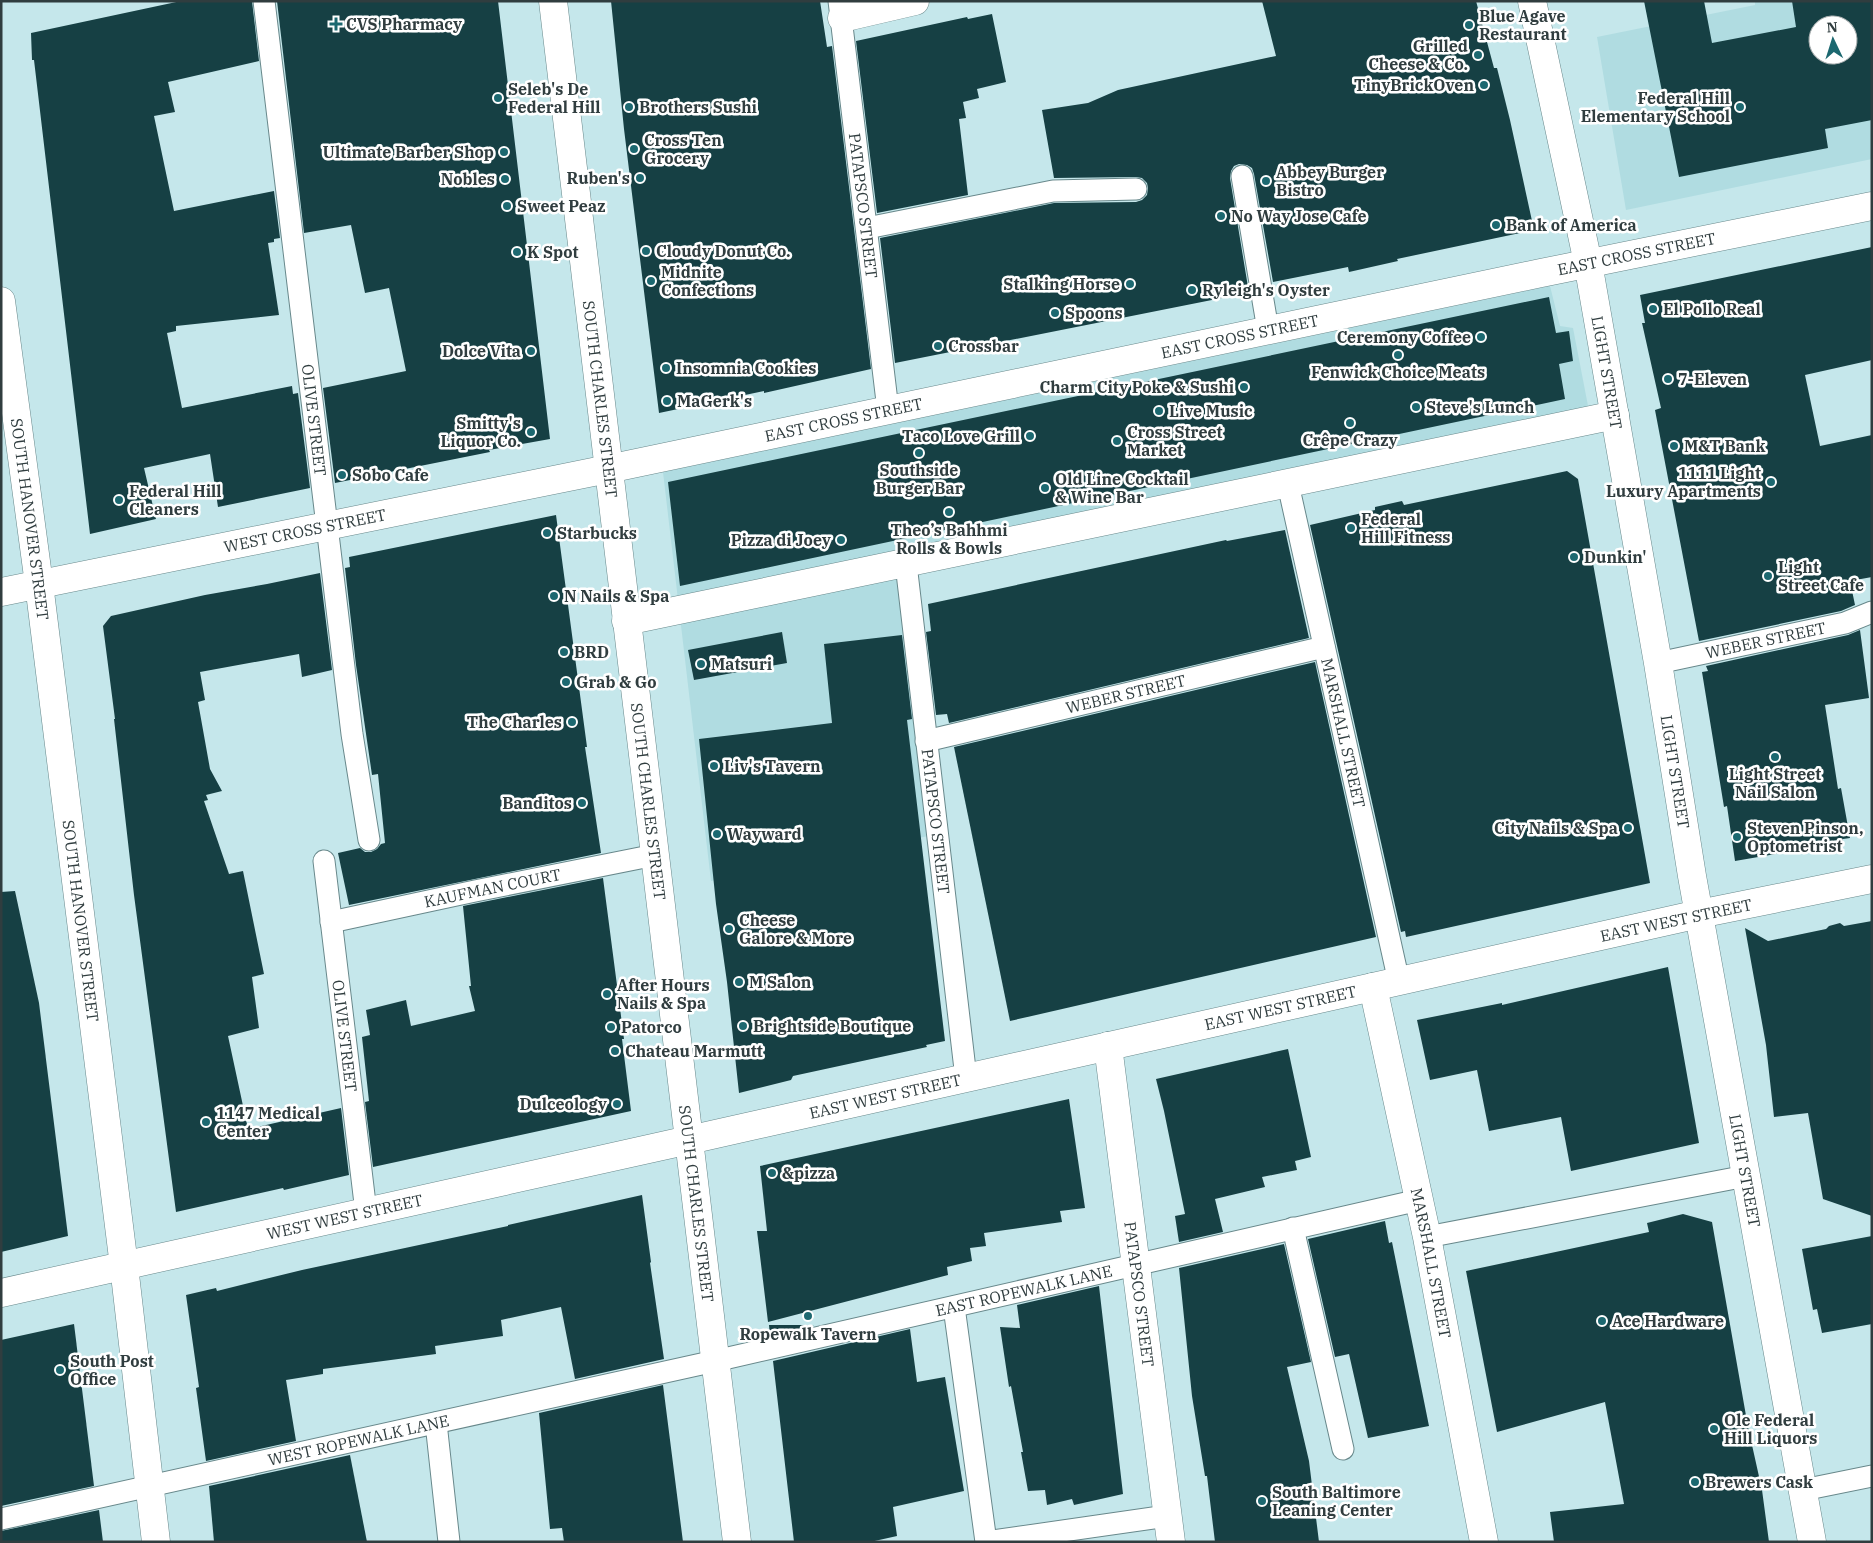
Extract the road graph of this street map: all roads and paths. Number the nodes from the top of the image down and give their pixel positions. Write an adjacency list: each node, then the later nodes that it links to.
1 (264, 1): 17 (lane, OLIVE STREET)
2 (552, 1): 15 (street, SOUTH CHARLES STREET)
3 (915, 1): 5 (street)
4 (1532, 1): 10 (street, LIGHT STREET)
5 (841, 10): 9 (lane, PATAPSCO STREET)
6 (1242, 176): 12 (lane)
7 (1136, 189): 9 (lane)
8 (1872, 206): 10 (street, EAST CROSS STREET)
9 (867, 228): 13 (lane, PATAPSCO STREET)
10 (1588, 263): 12 (street, EAST CROSS STREET); 14 (street, LIGHT STREET)
11 (1, 301): 19 (street, SOUTH HANOVER STREET)
12 (1268, 330): 13 (street, EAST CROSS STREET)
13 (888, 410): 15 (street, EAST CROSS STREET)
14 (1615, 415): 16 (street); 24 (street, LIGHT STREET)
15 (608, 469): 17 (street, WEST CROSS STREET); 22 (street, SOUTH CHARLES STREET)
16 (1288, 484): 18 (street); 23 (lane, MARSHALL STREET)
17 (327, 525): 19 (street, WEST CROSS STREET); 26 (lane, OLIVE STREET)
18 (906, 564): 22 (street); 25 (lane, PATAPSCO STREET)
19 (39, 584): 20 (street, WEST CROSS STREET); 42 (street, SOUTH HANOVER STREET)
20 (1, 592)
21 (1872, 612): 24 (lane, WEBER STREET)
22 (626, 621): 27 (street, SOUTH CHARLES STREET)
23 (1324, 647): 25 (lane, WEBER STREET); 32 (lane, MARSHALL STREET)
24 (1658, 663): 30 (street, LIGHT STREET)
25 (926, 741): 34 (lane, PATAPSCO STREET)
26 (369, 840)
27 (655, 855): 31 (lane, KAUFMAN COURT); 35 (street, SOUTH CHARLES STREET)
28 (324, 861): 31 (lane, OLIVE STREET)
29 (1872, 879): 30 (street, EAST WEST STREET)
30 (1699, 914): 32 (street, EAST WEST STREET); 36 (street, LIGHT STREET)
31 (331, 922): 38 (lane, OLIVE STREET)
32 (1386, 984): 33 (street, EAST WEST STREET); 37 (street, MARSHALL STREET)
33 (1108, 1046): 34 (street, EAST WEST STREET); 41 (street, PATAPSCO STREET)
34 (966, 1078): 35 (street, EAST WEST STREET)
35 (689, 1140): 38 (street, WEST WEST STREET); 45 (street, SOUTH CHARLES STREET)
36 (1746, 1176): 40 (lane); 50 (street, LIGHT STREET)
37 (1419, 1200): 39 (lane, EAST ROPEWALK LANE); 40 (street, MARSHALL STREET)
38 (366, 1212): 42 (street, WEST WEST STREET)
39 (1293, 1228): 41 (lane, EAST ROPEWALK LANE); 47 (lane)
40 (1427, 1237): 57 (street, MARSHALL STREET)
41 (1136, 1265): 44 (lane, EAST ROPEWALK LANE); 52 (street, PATAPSCO STREET)
42 (124, 1266): 43 (street, WEST WEST STREET); 49 (street, SOUTH HANOVER STREET)
43 (1, 1293)
44 (954, 1306): 45 (lane, EAST ROPEWALK LANE); 56 (lane)
45 (715, 1361): 46 (lane, WEST ROPEWALK LANE); 55 (street, SOUTH CHARLES STREET)
46 (436, 1423): 49 (lane, WEST ROPEWALK LANE); 54 (lane)
47 (1343, 1449)
48 (1872, 1476): 50 (lane)
49 (149, 1486): 51 (lane, WEST ROPEWALK LANE); 53 (street, SOUTH HANOVER STREET)
50 (1803, 1490): 58 (street, LIGHT STREET)
51 (1, 1519)
52 (1169, 1529): 56 (lane)
53 (156, 1542)
54 (449, 1542)
55 (737, 1542)
56 (986, 1542)
57 (1484, 1542)
58 (1812, 1542)

